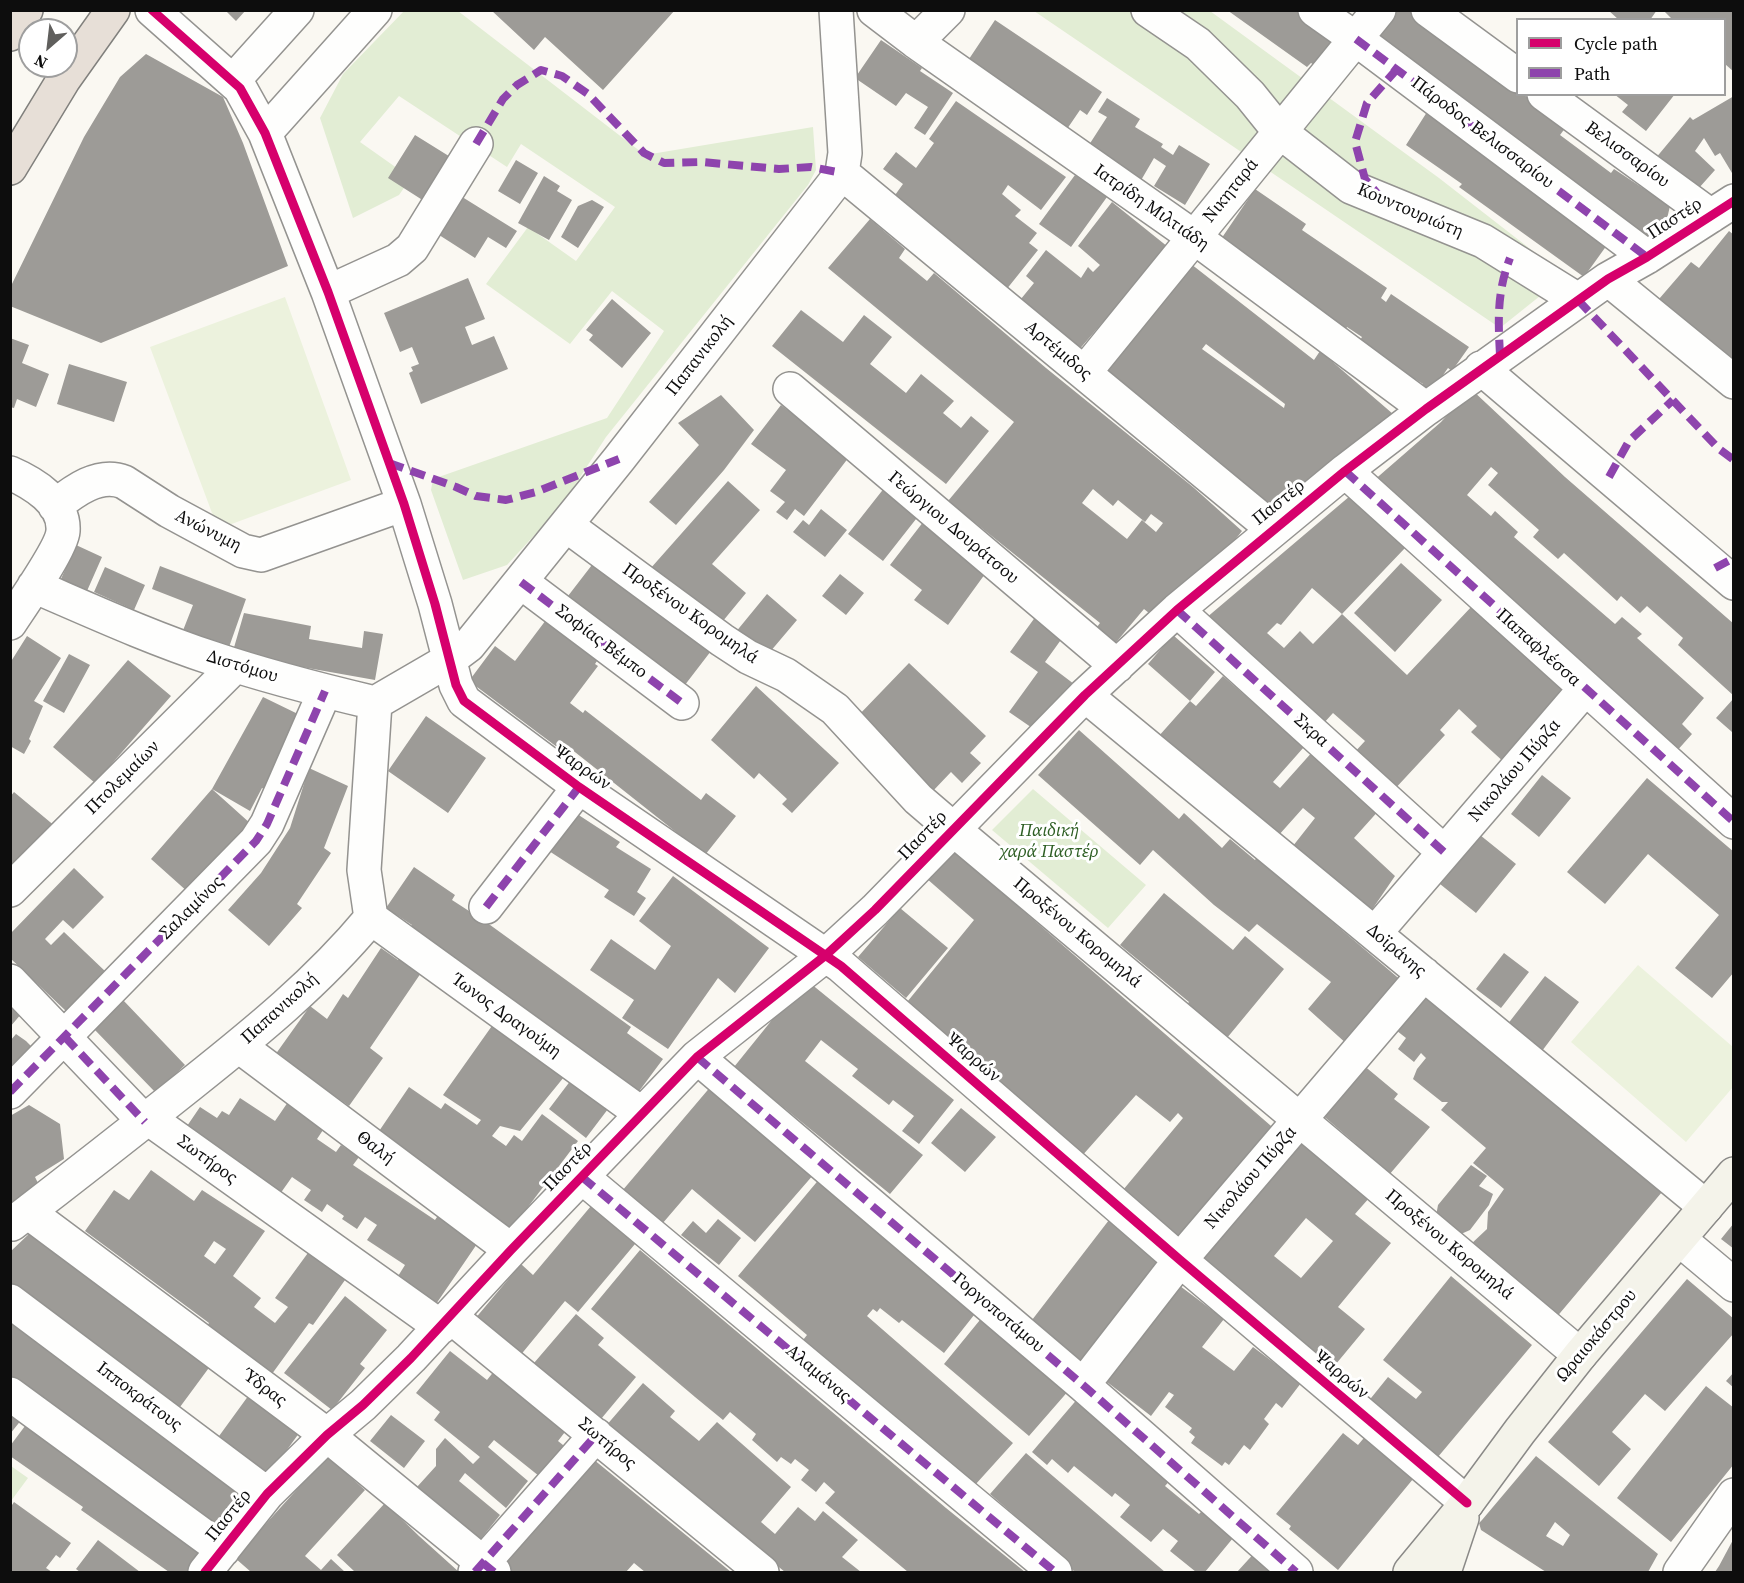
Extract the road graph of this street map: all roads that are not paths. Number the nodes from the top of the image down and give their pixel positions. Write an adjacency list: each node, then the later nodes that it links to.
1 (26, 10): 13 (highway)
2 (113, 10): 22 (highway)
3 (152, 10): 17 (street, Ψαρρών)
4 (297, 10): 17 (street)
5 (375, 10): 20 (street)
6 (836, 10): 23 (street)
7 (874, 10): 15 (street, Ιατρίδη Μιλτιάδη)
8 (948, 10): 15 (street)
9 (1148, 10): 19 (street, Κουντουριώτη)
10 (1315, 10): 14 (street, Πάροδος Βελισσαρίου)
11 (1379, 10): 14 (street, Νικηταρά)
12 (1428, 10): 16 (street)
13 (10, 34)
14 (1356, 39): 19 (street, Νικηταρά); 26 (street, Πάροδος Βελισσαρίου)
15 (916, 42): 25 (street, Ιατρίδη Μιλτιάδη)
16 (1516, 75)
17 (233, 81): 20 (street, Ψαρρών)
18 (1547, 96): 24 (street, Βελισσαρίου)
19 (1279, 131): 25 (street, Νικηταρά); 29 (street, Κουντουριώτη)
20 (265, 134): 28 (street, Ψαρρών)
21 (476, 144): 28 (street)
22 (10, 168)
23 (842, 173): 31 (street, Αρτέμιδος); 39 (street, Παπανικολή)
24 (1722, 208): 26 (street, Παστέρ)
25 (1194, 237): 31 (street, Νικηταρά); 34 (street, Ιατρίδη Μιλτιάδη)
26 (1647, 257): 27 (street, Παστέρ)
27 (1608, 279): 29 (street, Παστέρ); 32 (street)
28 (328, 292): 37 (street, Ψαρρών)
29 (1578, 300): 30 (street, Παστέρ)
30 (1481, 368): 34 (street, Παστέρ); 42 (street)
31 (1084, 373): 40 (street, Αρτέμιδος)
32 (1734, 382)
33 (790, 389): 48 (street, Γεώργιου Δουράτσου)
34 (1426, 409): 35 (street, Παστέρ)
35 (1344, 471): 40 (street, Παστέρ); 49 (street, Παπαφλέσσα)
36 (10, 474): 38 (street)
37 (404, 504): 38 (street, Ανώνυμη); 46 (street, Ψαρρών)
38 (55, 506): 43 (street)
39 (566, 525): 41 (street, Παπανικολή); 56 (street, Προξένου Κορομηλά)
40 (1273, 529): 44 (street, Παστέρ)
41 (521, 582): 46 (street, Παπανικολή); 53 (street, Σοφίας Βέμπο)
42 (1734, 583)
43 (34, 586): 45 (street); 47 (street, Διστόμου)
44 (1177, 610): 48 (street, Παστέρ); 57 (street, Σκρα)
45 (10, 623)
46 (449, 660): 52 (street); 54 (street, Ψαρρών)
47 (235, 666): 50 (street, Διστόμου); 58 (street, Πτολεμαίων)
48 (1117, 666): 51 (street, Παστέρ)
49 (1584, 690): 55 (street, Παπαφλέσσα); 57 (street, Νικολάου Πύρζα)
50 (325, 691): 52 (street, Διστόμου); 65 (street, Σαλαμίνος)
51 (1085, 695): 56 (street, Παστέρ); 61 (street, Δοϊράνης)
52 (375, 702): 60 (street)
53 (682, 703)
54 (579, 787): 59 (street); 62 (street, Ψαρρών)
55 (1734, 822)
56 (953, 829): 62 (street, Παστέρ); 71 (street, Προξένου Κορομηλά)
57 (1444, 852): 61 (street, Νικολάου Πύρζα)
58 (10, 890)
59 (486, 907)
60 (371, 918): 66 (street, Παπανικολή); 69 (street, Ίωνος Δραγούμη)
61 (1375, 933): 63 (street, Δοϊράνης)
62 (826, 955): 67 (street, Παστέρ); 78 (street, Ψαρρών)
63 (1424, 974): 71 (street, Νικολάου Πύρζα); 74 (street, Δοϊράνης)
64 (10, 981): 65 (street, Σωτήρος)
65 (65, 1037): 68 (street, Σαλαμίνος); 70 (street, Σωτήρος)
66 (239, 1046): 70 (street, Παπανικολή); 77 (street, Θαλή)
67 (697, 1057): 69 (street, Παστέρ); 83 (street, Γοργοποτάμου)
68 (10, 1092)
69 (642, 1114): 73 (street, Παστέρ)
70 (147, 1120): 75 (street, Παπανικολή); 81 (street, Σωτήρος)
71 (1300, 1120): 78 (street, Νικολάου Πύρζα); 82 (street, Προξένου Κορομηλά)
72 (1734, 1174): 74 (main road, Ωραιοκάστρου)
73 (582, 1177): 77 (street, Παστέρ); 94 (street, Αλαμάνας)
74 (1706, 1207): 76 (main road, Ωραιοκάστρου)
75 (19, 1219): 85 (street, Ύδρας)
76 (1679, 1239): 79 (street); 82 (main road, Ωραιοκάστρου)
77 (511, 1250): 81 (street, Παστέρ)
78 (1180, 1260): 83 (street, Νικολάου Πύρζα); 89 (street, Ψαρρών)
79 (1734, 1285)
80 (10, 1301): 87 (street, Ιπποκράτους)
81 (446, 1322): 85 (street, Παστέρ); 86 (street, Σωτήρος)
82 (1580, 1355): 89 (main road, Ωραιοκάστρου)
83 (1083, 1385): 95 (street, Γοργοποτάμου)
84 (10, 1394): 90 (street)
85 (327, 1435): 87 (street, Παστέρ); 91 (street, Ύδρας)
86 (597, 1436): 91 (street); 93 (street, Σωτήρος)
87 (267, 1494): 90 (street, Παστέρ)
88 (1734, 1495): 96 (street)
89 (1467, 1503): 92 (main road, Ωραιοκάστρου)
90 (213, 1565)
91 (484, 1569)
92 (1437, 1569)
93 (762, 1572)
94 (1055, 1572)
95 (1296, 1572)
96 (1680, 1572)

